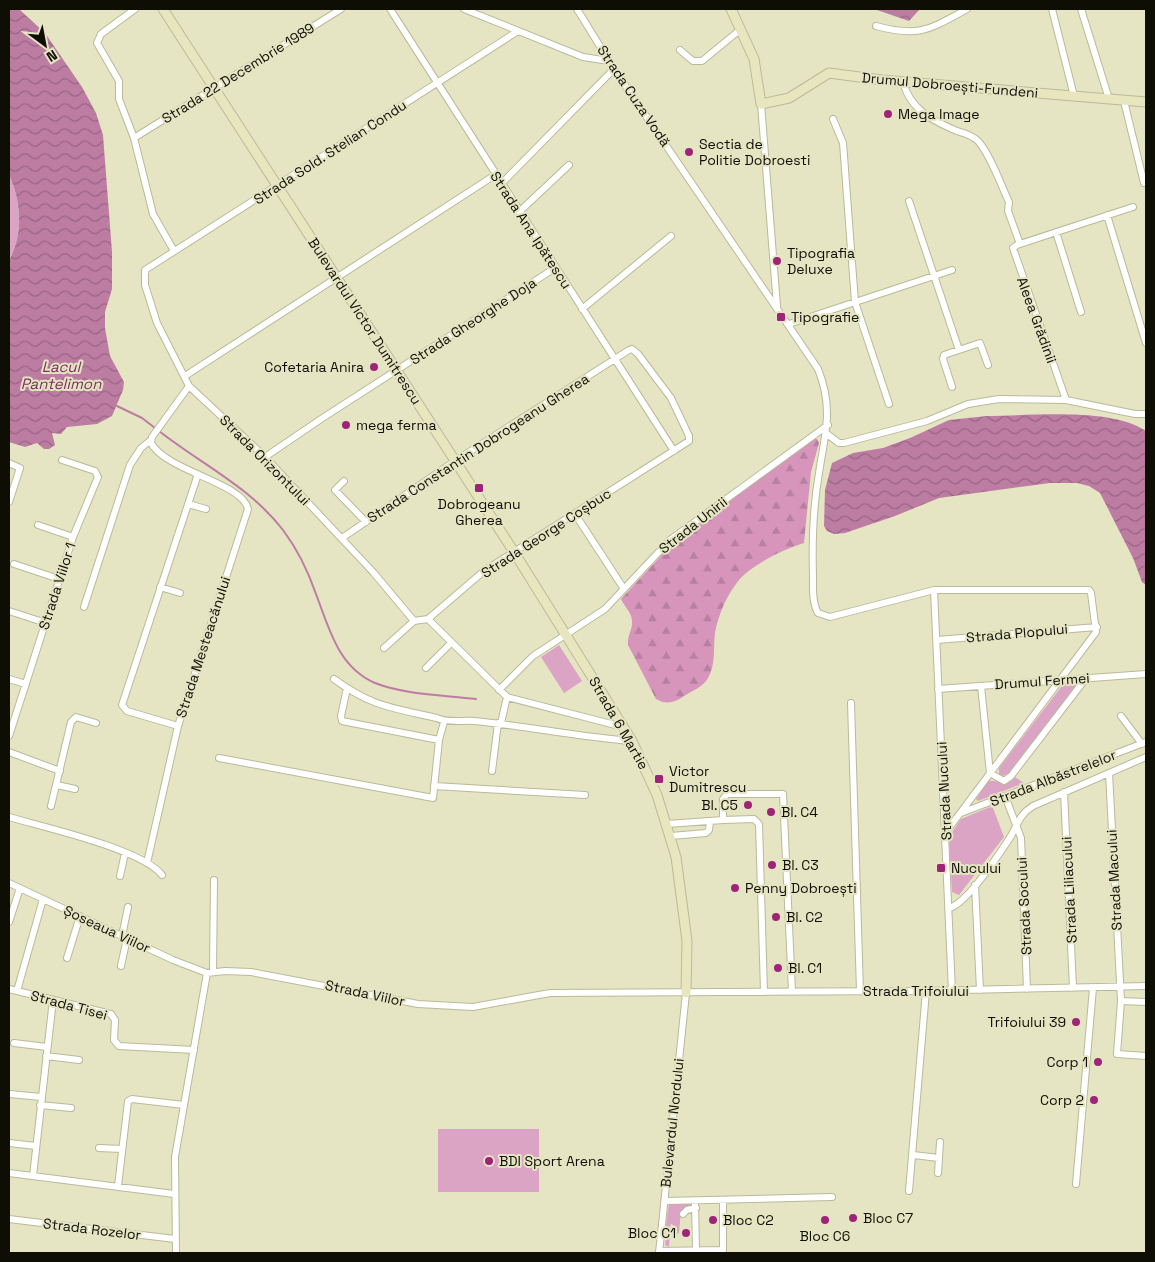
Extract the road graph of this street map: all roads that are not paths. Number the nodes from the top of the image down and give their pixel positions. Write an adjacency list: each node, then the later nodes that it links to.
1 (135, 9): 26 (street)
2 (163, 9): 19 (street, Bulevardul Victor Dumitrescu)
3 (341, 9): 19 (street, Strada 22 Decembrie 1989)
4 (390, 9): 18 (street, Strada Ana Ipătescu)
5 (464, 9): 13 (street)
6 (577, 9): 15 (street, Strada Cuza Vodă)
7 (731, 9): 12 (street)
8 (967, 9): 11 (street)
9 (1052, 9): 20 (street)
10 (1081, 10): 21 (street)
11 (876, 26)
12 (741, 29): 14 (street); 24 (street)
13 (518, 32): 15 (street); 18 (street, Strada Sold. Stelian Condu)
14 (680, 50)
15 (609, 61): 16 (street, Strada Cuza Vodă)
16 (614, 69): 30 (street); 46 (street, Strada Cuza Vodă)
17 (904, 82): 20 (street, Drumul Dobroești-Fundeni); 24 (street, Drumul Dobroești-Fundeni); 38 (street, Aleea Grădinii)
18 (437, 83): 28 (street, Strada Ana Ipătescu); 31 (street, Strada Sold. Stelian Condu)
19 (214, 88): 26 (street, Strada 22 Decembrie 1989); 31 (street, Bulevardul Victor Dumitrescu)
20 (1074, 96): 21 (street, Drumul Dobroești-Fundeni)
21 (1110, 100): 22 (street, Drumul Dobroești-Fundeni)
22 (1124, 101): 23 (street, Drumul Dobroești-Fundeni); 29 (street)
23 (1146, 102)
24 (761, 104): 46 (street)
25 (834, 119): 45 (street)
26 (134, 138): 39 (street)
27 (569, 165): 34 (street)
28 (495, 175): 30 (street, Strada Ana Ipătescu); 44 (street)
29 (1144, 183)
30 (500, 184): 34 (street, Strada Ana Ipătescu)
31 (277, 185): 39 (street, Strada Sold. Stelian Condu); 44 (street, Bulevardul Victor Dumitrescu)
32 (910, 201): 43 (street)
33 (1133, 207): 35 (street)
34 (519, 212): 40 (street, Strada Ana Ipătescu)
35 (1107, 215): 36 (street); 50 (street)
36 (1056, 232): 38 (street); 48 (street)
37 (671, 236): 47 (street)
38 (1020, 244): 58 (street, Aleea Grădinii)
39 (174, 251): 42 (street, Strada Sold. Stelian Condu)
40 (555, 268): 47 (street, Strada Ana Ipătescu); 54 (street, Strada Gheorghe Doja)
41 (952, 270): 43 (street)
42 (143, 274): 55 (street, Strada Orizontului)
43 (935, 275): 45 (street); 51 (street)
44 (336, 277): 54 (street, Bulevardul Victor Dumitrescu); 55 (street)
45 (855, 302): 49 (street); 59 (street)
46 (777, 307): 49 (street, Strada Cuza Vodă)
47 (582, 309): 52 (street, Strada Ana Ipătescu)
48 (1081, 312)
49 (789, 324): 61 (street, Strada Cuza Vodă)
50 (1146, 343)
51 (960, 350): 53 (street); 57 (street)
52 (614, 358): 64 (street, Strada Ana Ipătescu); 64 (street, Strada Constantin Dobrogeanu Gherea); 67 (street, Strada Constantin Dobrogeanu Gherea)
53 (988, 365)
54 (397, 370): 65 (street, Strada Gheorghe Doja); 67 (street, Bulevardul Victor Dumitrescu)
55 (185, 376): 56 (street, Strada Orizontului)
56 (189, 386): 63 (street); 65 (street, Strada Orizontului)
57 (952, 387)
58 (1066, 400): 60 (street); 62 (street)
59 (889, 404)
60 (1146, 414)
61 (828, 425): 62 (street, Strada Cuza Vodă); 84 (street, Strada Unirii)
62 (827, 434): 85 (street, Strada Cuza Vodă)
63 (151, 438): 69 (street, Strada Mesteacănului); 87 (street)
64 (674, 451): 75 (street, Strada George Coșbuc)
65 (265, 457): 79 (street, Strada Orizontului)
66 (62, 460): 78 (street, Strada Viilor 1)
67 (455, 461): 76 (street, Strada Constantin Dobrogeanu Gherea); 80 (street, Bulevardul Victor Dumitrescu)
68 (9, 463): 71 (street)
69 (198, 474): 73 (street, Strada Mesteacănului); 116 (street, Strada Mesteacănului)
70 (344, 480): 76 (street)
71 (10, 494): 72 (street)
72 (9, 502)
73 (188, 504): 74 (street); 83 (street, Strada Mesteacănului)
74 (206, 509)
75 (575, 514): 80 (street, Strada George Coșbuc); 84 (street)
76 (366, 522): 79 (street, Strada Constantin Dobrogeanu Gherea)
77 (38, 525): 78 (street)
78 (73, 537): 82 (street, Strada Viilor 1)
79 (342, 538): 90 (street, Strada Orizontului)
80 (514, 552): 89 (street, Strada George Coșbuc); 93 (street, Bulevardul Victor Dumitrescu)
81 (14, 564): 82 (street)
82 (59, 579): 91 (street, Strada Viilor 1)
83 (160, 587): 86 (street); 116 (street, Strada Mesteacănului)
84 (624, 588): 93 (street, Strada Unirii)
85 (934, 590): 92 (street); 94 (street, Strada Nucului)
86 (180, 593)
87 (84, 607)
88 (9, 611): 91 (street)
89 (425, 620): 90 (street); 95 (street)
90 (414, 621): 96 (street)
91 (46, 623): 103 (street, Strada Viilor 1)
92 (1097, 627): 94 (street, Strada Plopului); 102 (street)
93 (566, 635): 107 (street, Strada Unirii); 117 (street, Strada 6 Martie)
94 (937, 640): 106 (street, Strada Nucului)
95 (451, 643): 97 (street); 107 (street)
96 (384, 648)
97 (426, 668)
98 (1146, 674): 99 (street, Drumul Fermei)
99 (1087, 677): 102 (street, Drumul Fermei); 127 (street)
100 (9, 679): 103 (street)
101 (334, 679): 105 (street)
102 (1062, 680): 104 (street, Drumul Fermei); 127 (street)
103 (26, 684): 111 (street, Strada Viilor 1)
104 (981, 686): 106 (street, Drumul Fermei); 127 (street)
105 (347, 688): 113 (street); 119 (street)
106 (938, 689): 142 (street, Strada Nucului)
107 (499, 690): 108 (street)
108 (507, 697): 115 (street); 117 (street)
109 (851, 703): 170 (street)
110 (9, 710): 111 (street)
111 (16, 712): 118 (street, Strada Viilor 1)
112 (1122, 716): 121 (street)
113 (444, 722): 115 (street); 119 (street)
114 (96, 723): 126 (street)
115 (500, 723): 120 (street); 125 (street)
116 (178, 726): 145 (street)
117 (623, 727): 120 (street, Strada 6 Martie)
118 (9, 736)
119 (439, 740): 130 (street)
120 (632, 741): 140 (street, Strada 6 Martie)
121 (1144, 743): 134 (street, Strada Albăstrelelor)
122 (9, 752): 126 (street)
123 (1146, 757): 128 (street, Strada Albăstrelelor)
124 (219, 758): 130 (street)
125 (492, 771)
126 (60, 772): 129 (street)
127 (990, 773): 136 (street)
128 (1108, 773): 132 (street, Strada Albăstrelelor); 162 (street, Strada Macului)
129 (57, 786): 131 (street); 135 (street)
130 (434, 786): 133 (street)
131 (76, 789)
132 (1064, 792): 141 (street, Strada Albăstrelelor); 163 (street, Strada Liliacului)
133 (585, 795)
134 (1004, 796): 136 (street, Strada Albăstrelelor); 141 (street, Strada Socului)
135 (51, 806)
136 (960, 814): 142 (street)
137 (9, 817): 144 (street)
138 (723, 820): 139 (street); 169 (street); 173 (street)
139 (710, 821): 140 (street); 143 (street)
140 (667, 824): 143 (street, Strada 6 Martie)
141 (1017, 824): 150 (street, Strada Albăstrelelor); 166 (street, Strada Socului)
142 (946, 832): 154 (street, Strada Nucului)
143 (671, 836): 174 (street, Strada 6 Martie)
144 (125, 853): 145 (street); 147 (street)
145 (147, 863): 146 (street)
146 (162, 875)
147 (120, 876)
148 (214, 880): 160 (street)
149 (9, 883): 151 (street, Șoseaua Viilor)
150 (975, 885): 154 (street, Strada Albăstrelelor); 167 (street)
151 (20, 888): 152 (street, Șoseaua Viilor); 156 (street)
152 (43, 899): 155 (street, Șoseaua Viilor); 168 (street)
153 (128, 907): 157 (street)
154 (949, 908): 172 (street, Strada Nucului)
155 (80, 916): 157 (street, Șoseaua Viilor); 158 (street)
156 (9, 922)
157 (125, 937): 159 (street); 160 (street, Șoseaua Viilor)
158 (67, 958)
159 (121, 966)
160 (210, 972): 174 (street, Strada Viilor); 180 (street)
161 (1146, 986): 162 (street, Strada Trifoiului)
162 (1120, 987): 164 (street, Strada Trifoiului); 176 (street, Strada Macului)
163 (1073, 988): 164 (street, Strada Trifoiului); 166 (street, Strada Trifoiului)
164 (1093, 988): 199 (street)
165 (9, 989): 168 (street, Strada Tisei)
166 (1027, 989): 167 (street, Strada Trifoiului)
167 (980, 990): 172 (street, Strada Trifoiului)
168 (17, 991): 175 (street, Strada Tisei)
169 (792, 991): 170 (street, Strada Trifoiului); 173 (street, Strada Trifoiului)
170 (860, 991): 171 (street, Strada Trifoiului)
171 (926, 991): 172 (street, Strada Trifoiului); 194 (street)
172 (952, 991)
173 (764, 992): 174 (street, Strada Trifoiului)
174 (686, 993): 204 (street, Bulevardul Nordului)
175 (53, 1000): 179 (street); 180 (street, Strada Tisei)
176 (1121, 1001): 177 (street); 182 (street, Strada Macului)
177 (1146, 1002)
178 (14, 1043): 179 (street)
179 (47, 1047): 181 (street)
180 (194, 1050): 187 (street)
181 (46, 1056): 183 (street); 185 (street)
182 (1146, 1056)
183 (79, 1060)
184 (10, 1094): 185 (street)
185 (41, 1097): 186 (street)
186 (40, 1105): 188 (street); 191 (street)
187 (184, 1105): 193 (street); 202 (street)
188 (71, 1108)
189 (940, 1142): 195 (street)
190 (9, 1143): 191 (street)
191 (36, 1146): 198 (street)
192 (99, 1148): 193 (street)
193 (122, 1149): 200 (street)
194 (913, 1155): 195 (street); 201 (street)
195 (938, 1158): 197 (street)
196 (9, 1173): 198 (street)
197 (938, 1173)
198 (33, 1176): 200 (street)
199 (1076, 1184)
200 (118, 1186): 202 (street)
201 (909, 1191)
202 (174, 1194): 208 (street)
203 (832, 1197): 204 (street)
204 (665, 1200): 210 (street, Bulevardul Nordului)
205 (724, 1201): 209 (street)
206 (683, 1214): 209 (street)
207 (9, 1219): 208 (street, Strada Rozelor)
208 (175, 1239): 211 (street)
209 (696, 1251): 210 (street)
210 (659, 1252)
211 (176, 1253)

